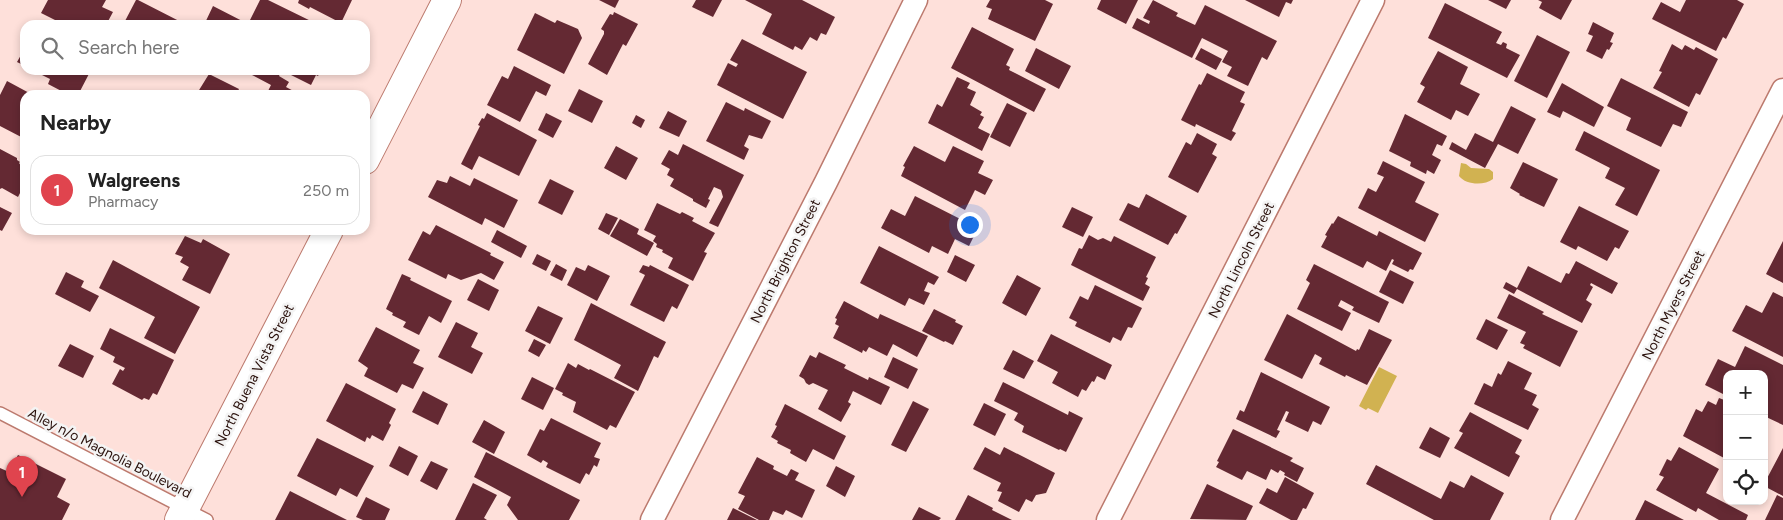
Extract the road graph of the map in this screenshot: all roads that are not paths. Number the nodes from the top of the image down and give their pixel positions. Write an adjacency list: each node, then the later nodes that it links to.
1 (448, 0): 5 (main road)
2 (916, 0): 9 (street, North Brighton Street)
3 (1373, 0): 10 (street, North Lincoln Street)
4 (1783, 90): 11 (street, North Myers Street)
5 (370, 150)
6 (327, 235): 8 (main road, North Buena Vista Street)
7 (0, 413): 8 (lane, Alley n/o Magnolia Boulevard)
8 (190, 516)
9 (652, 520)
10 (1108, 520)
11 (1562, 520)

